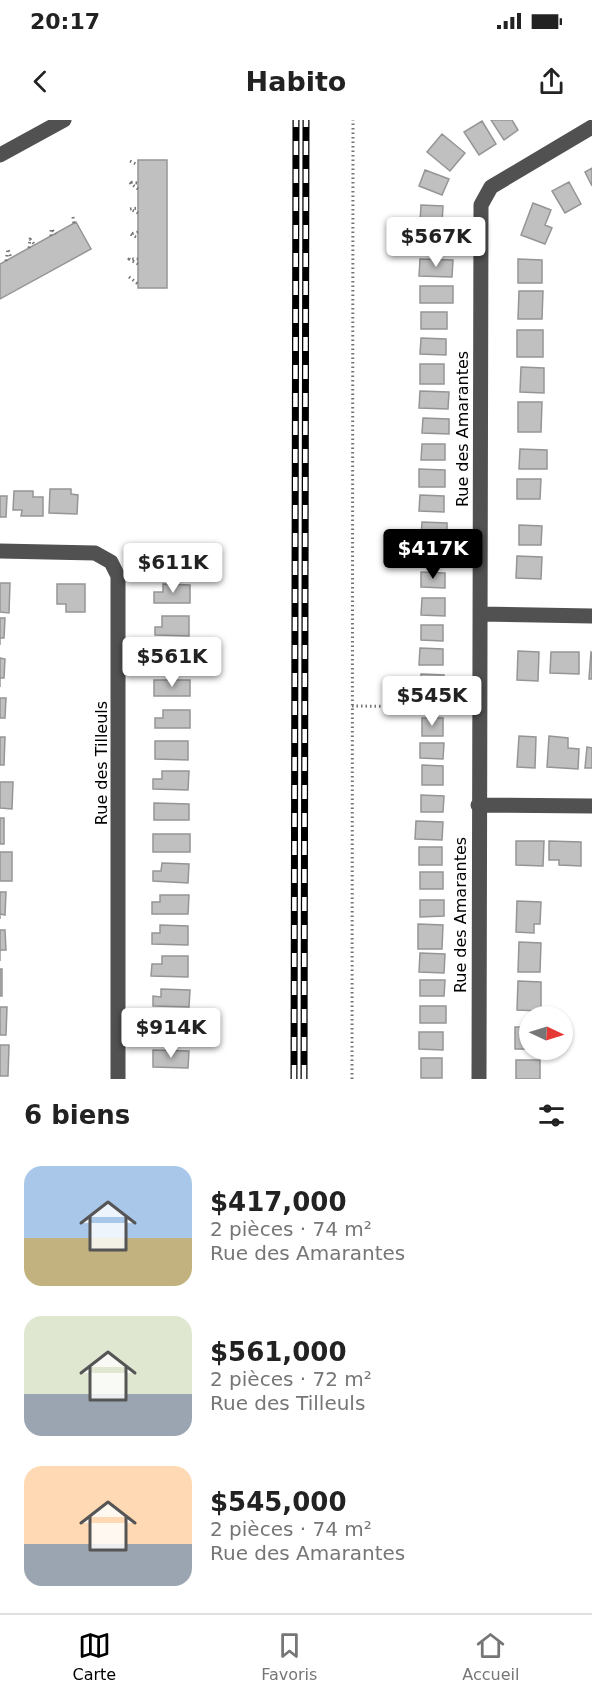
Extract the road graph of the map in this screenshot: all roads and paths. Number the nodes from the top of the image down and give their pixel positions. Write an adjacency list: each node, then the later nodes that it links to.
1 (64, 120): 4 (street)
2 (353, 120): 28 (path)
3 (592, 127): 26 (street, Rue des Amarantes)
4 (0, 155)
5 (130, 161): 6 (path)
6 (138, 165)
7 (138, 183): 8 (path)
8 (138, 189)
9 (138, 208): 10 (path)
10 (138, 213)
11 (73, 217): 12 (path)
12 (74, 224)
13 (138, 232): 16 (path)
14 (56, 234): 15 (path)
15 (51, 236)
16 (138, 238)
17 (34, 245): 18 (path)
18 (29, 248)
19 (11, 258): 21 (path)
20 (138, 259): 22 (path)
21 (6, 261)
22 (138, 264)
23 (129, 277): 24 (path)
24 (138, 284)
25 (0, 551): 32 (street, Rue des Tilleuls)
26 (480, 614): 27 (street); 30 (street, Rue des Amarantes)
27 (592, 616)
28 (352, 706): 29 (path); 33 (path)
29 (467, 707)
30 (478, 805): 31 (street); 34 (street, Rue des Amarantes)
31 (592, 806)
32 (118, 1079)
33 (352, 1079)
34 (478, 1079)

